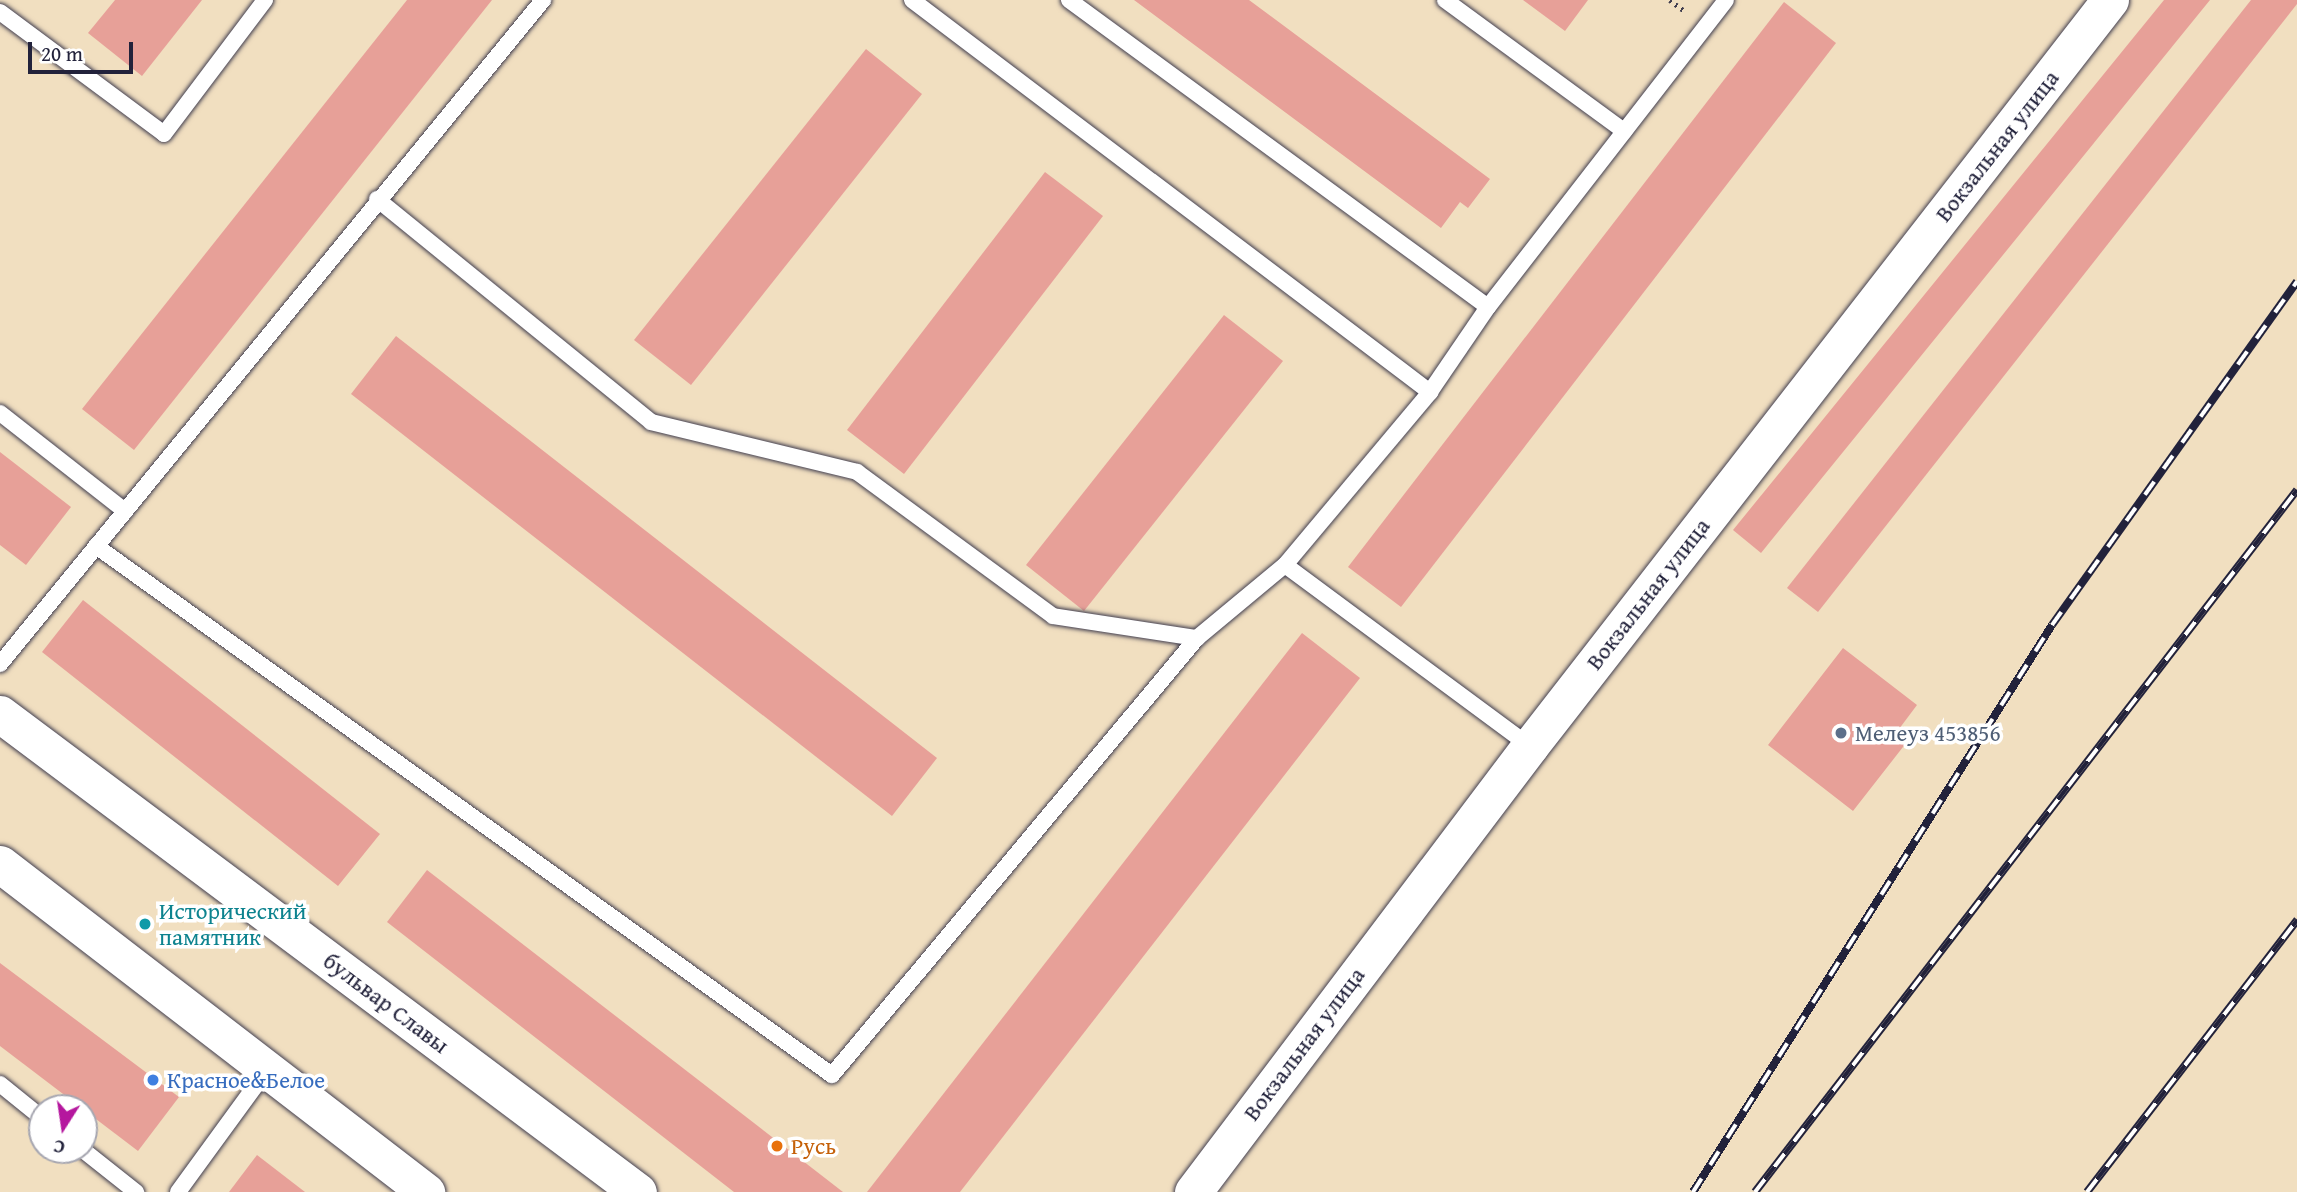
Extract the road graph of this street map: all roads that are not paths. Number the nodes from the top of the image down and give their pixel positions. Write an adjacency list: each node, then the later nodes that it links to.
1 (265, 0): 8 (lane)
2 (543, 0): 10 (lane)
3 (912, 0): 12 (lane)
4 (1069, 0): 11 (lane)
5 (1445, 0): 9 (lane)
6 (1726, 0): 9 (lane)
7 (2110, 0): 20 (street, Вокзальная улица)
8 (0, 12)
9 (1625, 131): 11 (lane)
10 (377, 199): 14 (lane); 17 (lane)
11 (1488, 307): 12 (lane)
12 (1430, 391): 16 (lane)
13 (0, 413): 14 (lane)
14 (125, 511): 15 (lane)
15 (96, 546): 17 (lane); 18 (lane)
16 (1285, 565): 17 (lane); 20 (lane)
17 (1197, 638)
18 (0, 664)
19 (0, 714): 29 (street, бульвар Славы)
20 (1530, 746): 30 (street, Вокзальная улица)
21 (0, 864): 22 (street)
22 (267, 1070): 27 (lane); 28 (street)
23 (0, 1084): 24 (lane)
24 (28, 1107)
25 (98, 1162): 26 (lane)
26 (136, 1192)
27 (178, 1192)
28 (426, 1192)
29 (638, 1192)
30 (1193, 1192)

